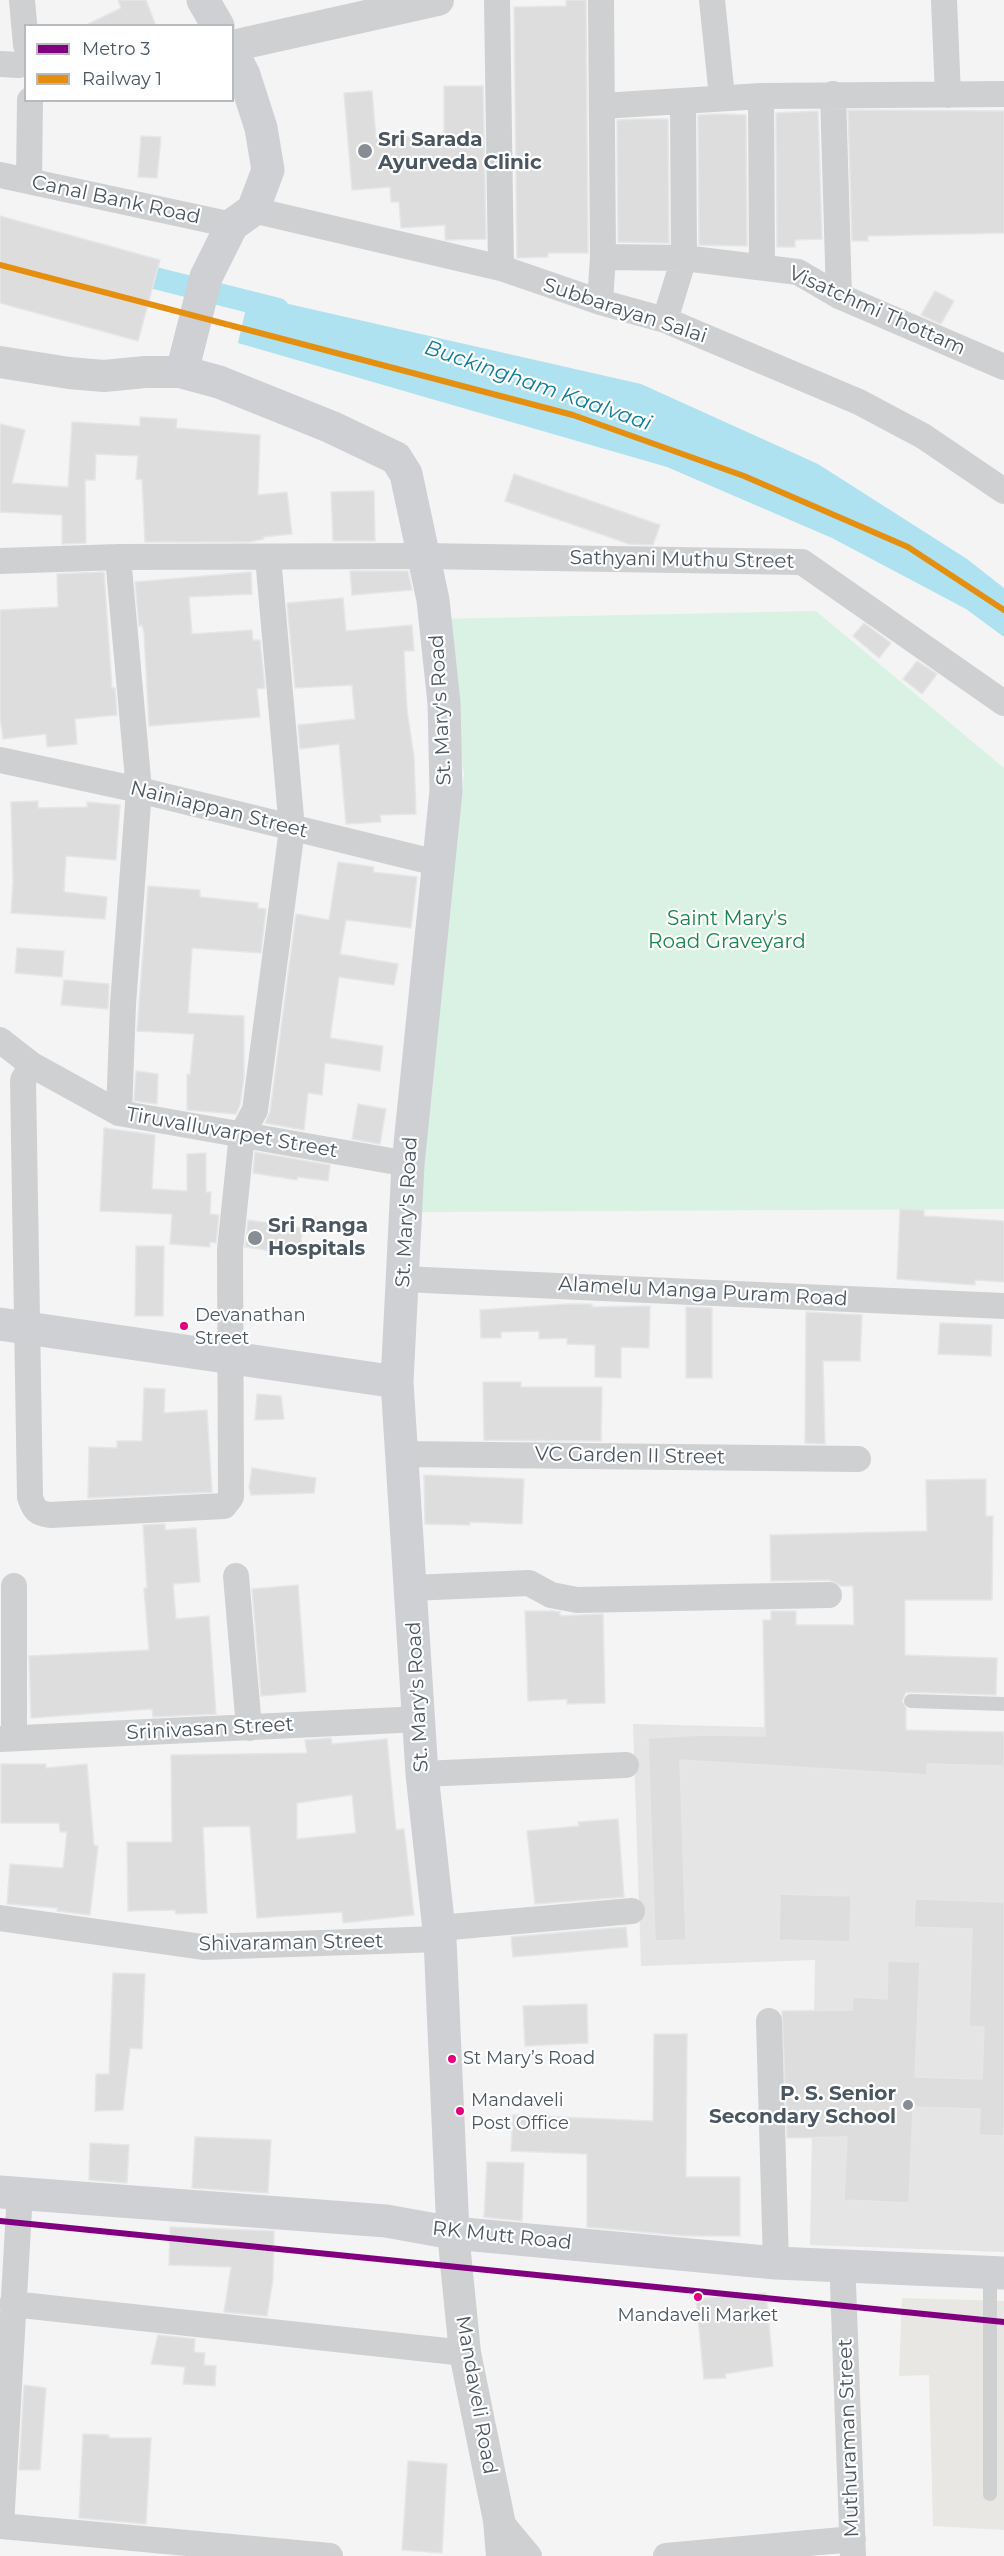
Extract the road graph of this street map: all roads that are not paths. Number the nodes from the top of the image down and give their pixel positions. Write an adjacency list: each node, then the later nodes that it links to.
1 (22, 0): 8 (street)
2 (203, 0): 9 (main road)
3 (438, 0): 10 (street)
4 (496, 0): 28 (street)
5 (601, 0): 21 (street)
6 (712, 0): 18 (street)
7 (944, 0): 16 (street)
8 (24, 24)
9 (217, 24)
10 (234, 46)
11 (234, 56): 24 (main road)
12 (24, 63): 13 (street)
13 (0, 64)
14 (833, 94): 16 (street); 17 (street); 29 (street)
15 (1004, 94): 16 (street)
16 (948, 95)
17 (761, 96): 18 (street); 27 (street)
18 (722, 97): 20 (street)
19 (30, 102): 23 (street)
20 (683, 103): 21 (street); 26 (street)
21 (602, 106): 25 (street)
22 (0, 175): 23 (street, Canal Bank Road)
23 (29, 181): 24 (street, Canal Bank Road)
24 (243, 218): 28 (street, Subbarayan Salai); 32 (main road)
25 (603, 257): 26 (street, Visatchmi Thottam); 30 (street)
26 (684, 258): 27 (street, Visatchmi Thottam); 31 (street)
27 (762, 265): 29 (street, Visatchmi Thottam)
28 (501, 267): 30 (street, Subbarayan Salai)
29 (840, 296): 34 (street, Visatchmi Thottam)
30 (600, 302): 31 (street, Subbarayan Salai)
31 (665, 320): 35 (street, Subbarayan Salai)
32 (186, 357): 33 (street); 36 (main road, St. Mary's Road)
33 (0, 362)
34 (1004, 367)
35 (1004, 491)
36 (423, 556): 38 (street, Sathyani Muthu Street); 40 (street, Sathyani Muthu Street); 44 (main road, St. Mary's Road)
37 (118, 557): 38 (street, Sathyani Muthu Street); 39 (street, Sathyani Muthu Street); 42 (street)
38 (268, 557): 43 (street)
39 (0, 561)
40 (1004, 703)
41 (0, 760): 42 (street, Nainiappan Street)
42 (139, 790): 43 (street, Nainiappan Street); 47 (street)
43 (292, 829): 44 (street, Nainiappan Street); 48 (street)
44 (437, 863): 49 (main road, St. Mary's Road)
45 (0, 1040): 46 (street, Tiruvalluvarpet Street)
46 (32, 1065): 47 (street, Tiruvalluvarpet Street); 52 (street)
47 (119, 1113): 48 (street, Tiruvalluvarpet Street)
48 (242, 1134): 49 (street, Tiruvalluvarpet Street); 53 (street)
49 (408, 1164): 50 (main road, St. Mary's Road)
50 (402, 1279): 51 (street, Alamelu Manga Puram Road); 54 (main road, St. Mary's Road)
51 (1004, 1306)
52 (15, 1326): 53 (main road); 53 (street)
53 (229, 1357): 54 (main road)
54 (397, 1382): 55 (main road, St. Mary's Road)
55 (401, 1454): 56 (street, VC Garden II Street); 59 (main road, St. Mary's Road)
56 (858, 1459)
57 (236, 1575): 64 (street)
58 (14, 1586): 65 (street)
59 (411, 1588): 60 (street); 63 (main road, St. Mary's Road)
60 (830, 1595)
61 (911, 1701): 62 (lane)
62 (1004, 1704)
63 (421, 1719): 64 (street, Srinivasan Street); 67 (main road, St. Mary's Road)
64 (249, 1728): 65 (street, Srinivasan Street)
65 (7, 1739)
66 (626, 1765): 67 (street)
67 (423, 1774): 70 (main road, St. Mary's Road)
68 (632, 1911): 70 (street, Shivaraman Street)
69 (0, 1918): 70 (street, Shivaraman Street)
70 (439, 1933): 73 (main road, St. Mary's Road)
71 (769, 2021): 74 (street)
72 (10, 2192): 73 (main road, RK Mutt Road); 77 (street)
73 (453, 2233): 74 (main road, RK Mutt Road); 78 (street, Mandaveli Road)
74 (776, 2263): 75 (main road, RK Mutt Road)
75 (997, 2272): 79 (lane)
76 (843, 2284): 82 (street, Muthuraman Street)
77 (12, 2304): 78 (street); 81 (street)
78 (465, 2354): 80 (street, Mandaveli Road)
79 (990, 2494)
80 (499, 2520): 84 (street, Mandaveli Road); 85 (street)
81 (0, 2526): 83 (street)
82 (853, 2548): 86 (street)
83 (330, 2556)
84 (502, 2556)
85 (529, 2556)
86 (666, 2556)

